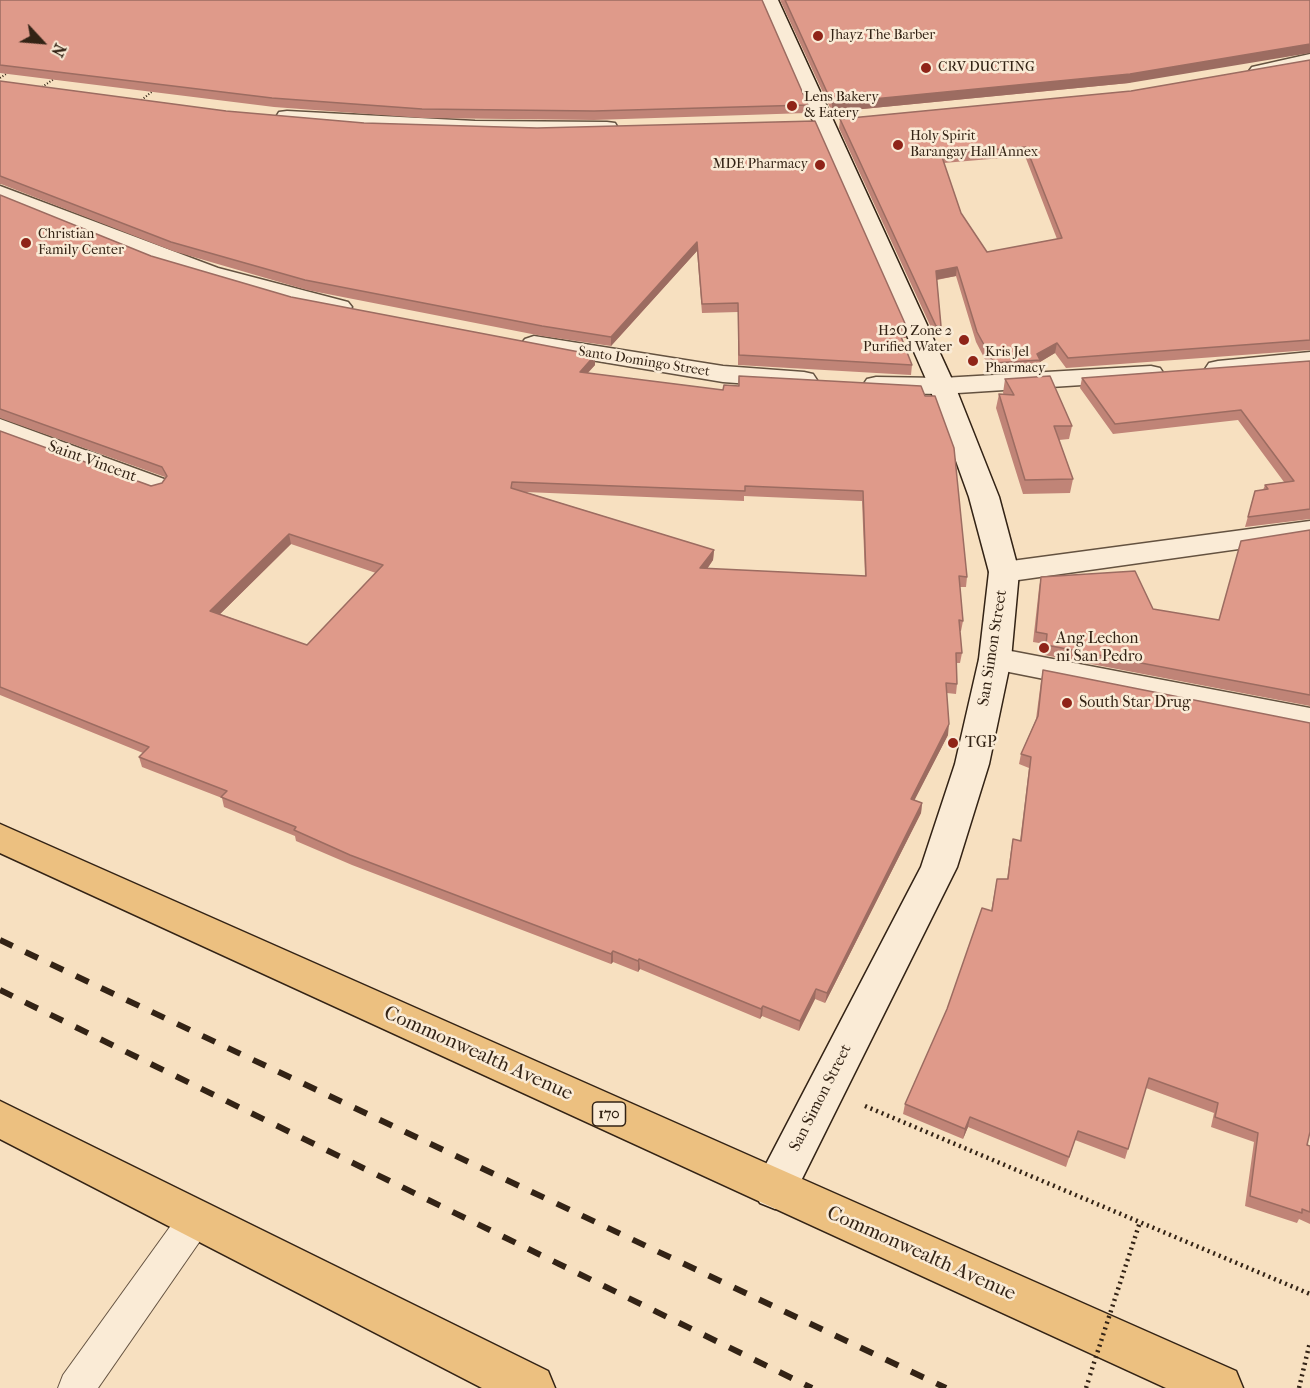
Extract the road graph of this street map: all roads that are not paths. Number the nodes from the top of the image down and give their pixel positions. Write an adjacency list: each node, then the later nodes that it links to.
1 (768, 0): 10 (street, San Simon Street)
2 (1310, 60): 3 (street)
3 (1239, 75)
4 (268, 115): 5 (street)
5 (627, 128)
6 (0, 193): 7 (street)
7 (359, 310)
8 (508, 339): 10 (street, Santo Domingo Street)
9 (1310, 360): 10 (street, Santo Domingo Street)
10 (942, 386): 14 (street, San Simon Street)
11 (0, 428): 12 (street, Saint Vincent)
12 (154, 485)
13 (1310, 530): 14 (street)
14 (1004, 572): 15 (street, San Simon Street)
15 (995, 658): 16 (street); 19 (street, San Simon Street)
16 (1310, 720)
17 (0, 838): 19 (main road, Commonwealth Avenue / 170)
18 (0, 1119): 20 (main road)
19 (775, 1189): 23 (main road, Commonwealth Avenue / 170)
20 (197, 1217): 21 (lane); 22 (main road)
21 (76, 1388)
22 (531, 1388)
23 (1219, 1388)

